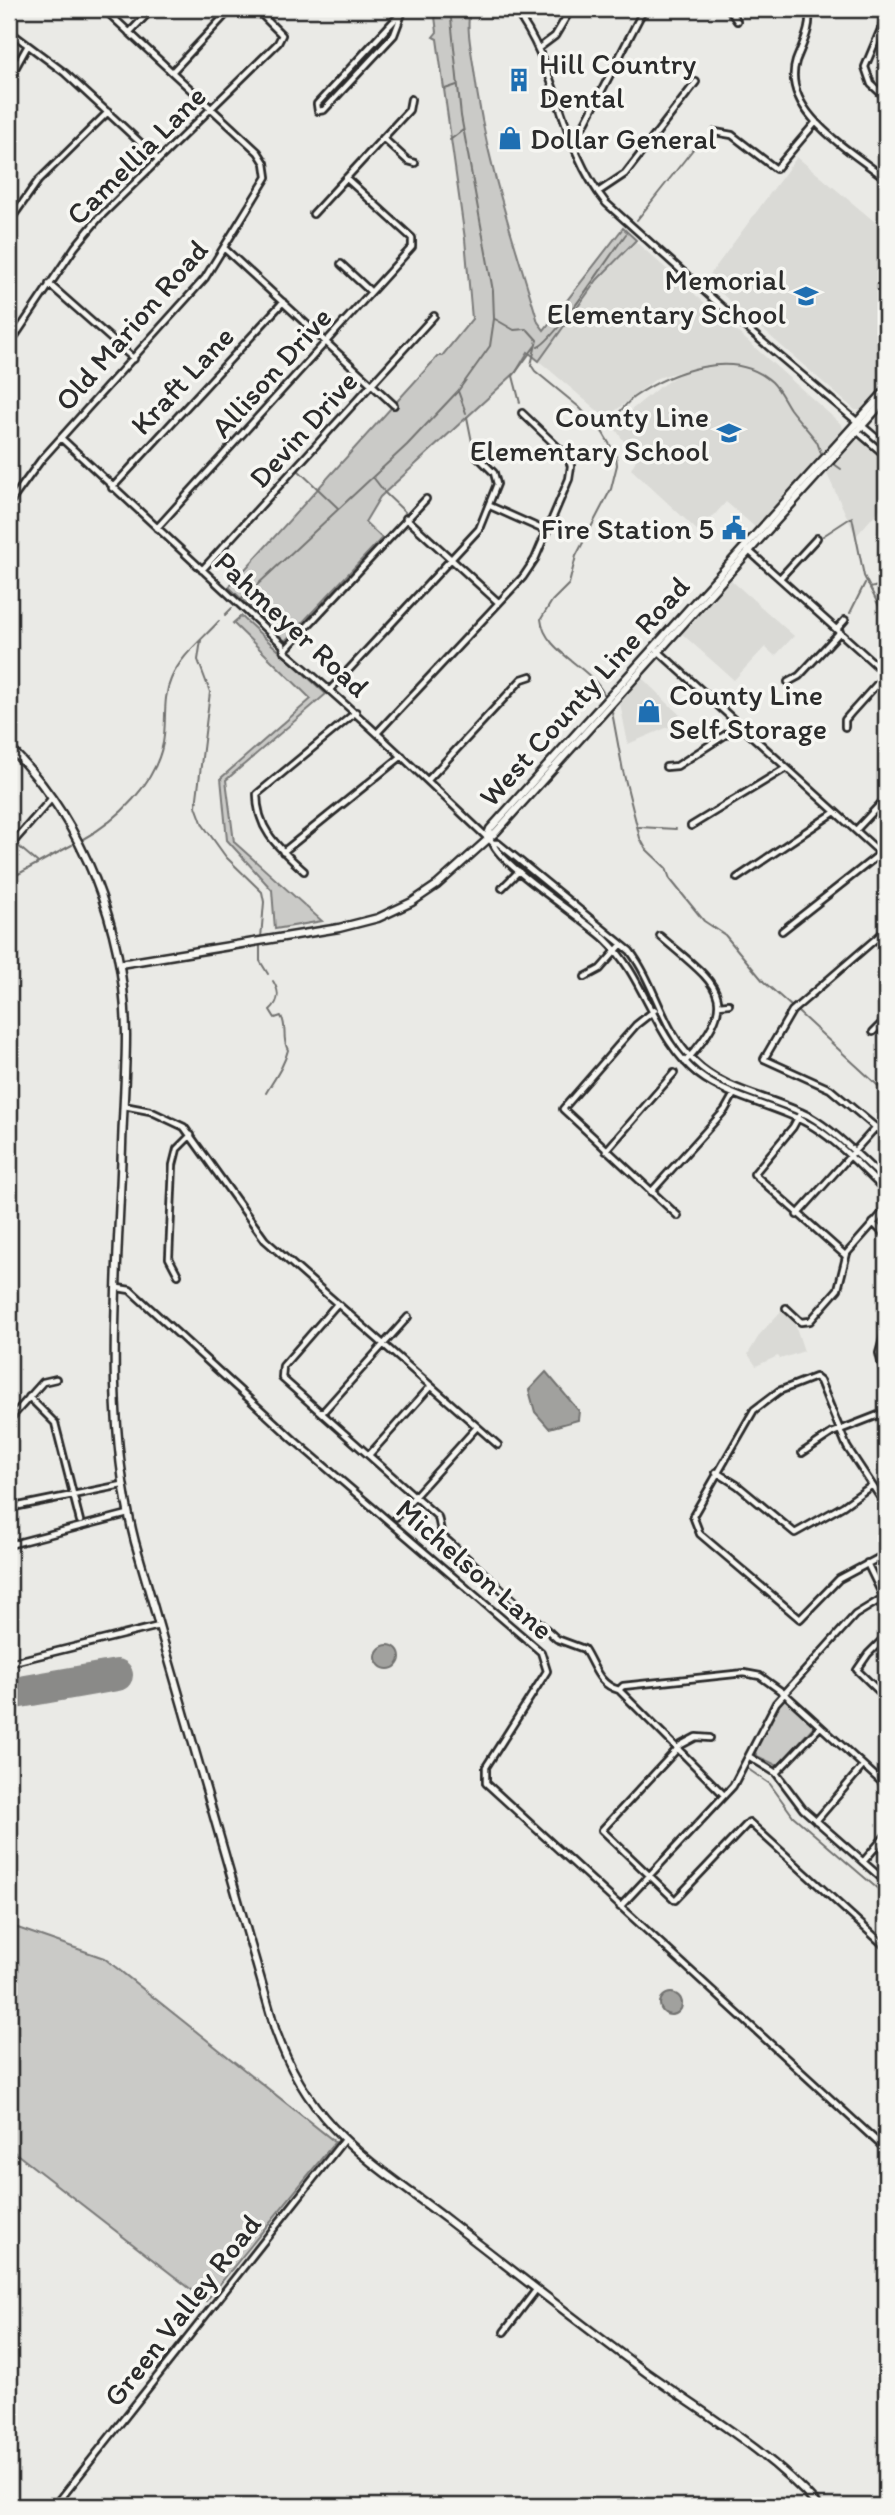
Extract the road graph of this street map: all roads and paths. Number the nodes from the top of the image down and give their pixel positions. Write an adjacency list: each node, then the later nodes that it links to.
1 (104, 9): 15 (street)
2 (152, 9): 15 (street)
3 (231, 9): 18 (street)
4 (256, 9): 22 (street, Camellia Lane)
5 (514, 9): 17 (street)
6 (571, 9): 17 (street)
7 (644, 9): 27 (street)
8 (729, 9): 13 (street)
9 (825, 9): 11 (street)
10 (404, 10): 10 (street)
11 (808, 11): 25 (street)
12 (886, 17): 20 (street)
13 (737, 21)
14 (9, 31): 16 (street)
15 (130, 33): 18 (street)
16 (27, 47): 23 (street); 24 (street)
17 (539, 48): 27 (street)
18 (172, 72): 22 (street)
19 (696, 82): 33 (street)
20 (886, 98)
21 (411, 99): 28 (street)
22 (210, 109): 29 (street, Camellia Lane); 38 (street, Old Marion Road)
23 (108, 112): 29 (street); 35 (street)
24 (9, 118)
25 (816, 121): 26 (street); 32 (street)
26 (715, 132)
27 (568, 137): 33 (street)
28 (383, 138): 30 (street); 31 (street)
29 (158, 159): 40 (street, Camellia Lane)
30 (415, 163)
31 (346, 178): 36 (street); 41 (street, Allison Drive)
32 (886, 179)
33 (598, 192): 52 (street)
34 (9, 204): 35 (street)
35 (16, 209): 37 (street)
36 (313, 214)
37 (9, 222)
38 (225, 249): 42 (street); 46 (street, Old Marion Road)
39 (341, 264): 41 (street)
40 (49, 284): 45 (street, Camellia Lane); 46 (street)
41 (371, 292): 44 (street, Allison Drive)
42 (282, 302): 44 (street); 57 (street, Kraft Lane)
43 (434, 316): 47 (street, Devin Drive)
44 (327, 343): 47 (street); 62 (street, Allison Drive)
45 (9, 345)
46 (134, 359): 53 (street, Old Marion Road)
47 (372, 384): 50 (street); 67 (street, Devin Drive)
48 (886, 390): 52 (main road, West County Line Road)
49 (886, 398): 52 (main road, West County Line Road)
50 (394, 405)
51 (522, 413): 63 (street)
52 (859, 426): 54 (street); 56 (street); 65 (main road, West County Line Road)
53 (61, 438): 57 (street, Pahmeyer Road); 59 (street, Old Marion Road)
54 (886, 446)
55 (476, 455): 60 (street)
56 (886, 456)
57 (112, 488): 62 (street, Pahmeyer Road)
58 (426, 499): 61 (street)
59 (9, 504)
60 (490, 506): 63 (street); 66 (street)
61 (405, 518): 66 (street); 73 (street)
62 (157, 528): 67 (street, Pahmeyer Road)
63 (546, 531): 69 (street)
64 (817, 538): 68 (street)
65 (748, 549): 68 (street); 72 (main road, West County Line Road)
66 (450, 559): 69 (street); 77 (street)
67 (202, 570): 73 (street, Pahmeyer Road)
68 (780, 578): 71 (street)
69 (498, 602): 81 (street)
70 (845, 620): 71 (street)
71 (839, 631): 74 (street); 76 (street)
72 (656, 650): 79 (street); 92 (main road, West County Line Road)
73 (284, 651): 77 (street, Pahmeyer Road)
74 (886, 674): 80 (street)
75 (531, 676): 86 (street)
76 (788, 682)
77 (330, 690): 78 (street, Pahmeyer Road)
78 (356, 712): 81 (street, Pahmeyer Road); 95 (street)
79 (739, 726): 84 (street); 85 (street)
80 (845, 727)
81 (377, 733): 83 (street, Pahmeyer Road)
82 (9, 747): 87 (main road)
83 (402, 756): 86 (street, Pahmeyer Road); 95 (street)
84 (666, 767)
85 (786, 768): 89 (street); 90 (street)
86 (428, 780): 92 (street, Pahmeyer Road)
87 (52, 798): 94 (street); 107 (main road)
88 (886, 798): 91 (street)
89 (835, 812): 91 (street); 100 (street)
90 (691, 826)
91 (856, 830): 96 (street)
92 (487, 837): 93 (street, Pahmeyer Road); 107 (main road, West County Line Road)
93 (493, 843): 99 (street, Pahmeyer Road); 105 (street, Pahmeyer Road)
94 (9, 847)
95 (283, 852): 98 (street)
96 (881, 853): 97 (street); 103 (street)
97 (886, 858)
98 (304, 871)
99 (519, 871): 101 (street); 106 (street, Pahmeyer Road)
100 (737, 878)
101 (502, 888)
102 (886, 930): 121 (street)
103 (782, 931)
104 (660, 936): 110 (street)
105 (621, 945): 106 (street); 111 (street, Pahmeyer Road)
106 (617, 950): 108 (street); 111 (street, Pahmeyer Road)
107 (120, 964): 118 (main road)
108 (585, 977)
109 (729, 1004): 110 (street)
110 (719, 1005): 114 (street)
111 (656, 1009): 114 (street, Pahmeyer Road); 115 (street, Pahmeyer Road); 124 (street)
112 (886, 1019): 113 (street)
113 (873, 1032)
114 (690, 1057): 115 (street); 117 (street, Pahmeyer Road)
115 (685, 1062): 117 (street, Pahmeyer Road)
116 (674, 1073): 124 (street)
117 (736, 1091): 119 (street, Pahmeyer Road); 120 (street, Pahmeyer Road); 129 (street)
118 (124, 1106): 122 (street); 137 (main road)
119 (801, 1112): 120 (street); 125 (street, Pahmeyer Road)
120 (798, 1119): 126 (street, Pahmeyer Road); 131 (street)
121 (876, 1127): 123 (street); 125 (street)
122 (191, 1135): 136 (street); 138 (street)
123 (886, 1136)
124 (606, 1151): 129 (street)
125 (853, 1153): 126 (street); 127 (street, Pahmeyer Road)
126 (849, 1157): 128 (street, Pahmeyer Road); 131 (street)
127 (886, 1181)
128 (886, 1191)
129 (651, 1192): 132 (street)
130 (886, 1209): 133 (street)
131 (797, 1214): 135 (street)
132 (678, 1216)
133 (873, 1223): 134 (street); 135 (street)
134 (886, 1236)
135 (846, 1256): 139 (street)
136 (178, 1275)
137 (118, 1288): 156 (main road); 188 (street, Michelson Lane)
138 (337, 1304): 142 (street); 148 (street)
139 (786, 1308)
140 (408, 1317): 142 (street)
141 (886, 1328): 144 (street)
142 (384, 1345): 145 (street); 148 (street)
143 (56, 1379): 146 (street)
144 (886, 1383)
145 (430, 1386): 150 (street); 154 (street)
146 (29, 1397): 149 (street); 158 (street)
147 (886, 1412): 151 (street)
148 (323, 1413): 154 (street)
149 (9, 1420)
150 (477, 1427): 152 (street); 159 (street)
151 (839, 1430): 153 (street); 155 (street); 157 (street)
152 (498, 1445)
153 (802, 1453)
154 (369, 1455): 159 (street)
155 (716, 1472): 157 (street); 167 (street)
156 (122, 1485): 158 (street); 162 (main road)
157 (871, 1486): 160 (street)
158 (74, 1494): 161 (street); 164 (street)
159 (415, 1496): 163 (street); 172 (street)
160 (886, 1506)
161 (9, 1508)
162 (128, 1514): 165 (street); 169 (main road)
163 (396, 1517)
164 (80, 1521)
165 (9, 1545)
166 (886, 1554): 167 (street)
167 (867, 1563): 168 (street)
168 (885, 1598): 173 (street)
169 (159, 1626): 171 (street); 190 (main road)
170 (886, 1636): 174 (street)
171 (9, 1663)
172 (619, 1690): 173 (street); 177 (street)
173 (785, 1694): 175 (street); 178 (street)
174 (886, 1698)
175 (820, 1727): 179 (street); 180 (street)
176 (710, 1738): 177 (street)
177 (677, 1750): 182 (street); 186 (street)
178 (750, 1757): 180 (street); 182 (street)
179 (863, 1766): 181 (street); 183 (street)
180 (776, 1773): 183 (street)
181 (886, 1786)
182 (724, 1795): 186 (street)
183 (816, 1821): 185 (street)
184 (886, 1835): 185 (street)
185 (863, 1862): 187 (street)
186 (650, 1876): 188 (street); 189 (street)
187 (886, 1882)
188 (620, 1907): 191 (street, Michelson Lane)
189 (886, 1947)
190 (343, 2141): 192 (main road); 194 (street, Green Valley Road)
191 (882, 2146)
192 (536, 2290): 193 (street); 195 (main road)
193 (504, 2332)
194 (55, 2506)
195 (818, 2506)

